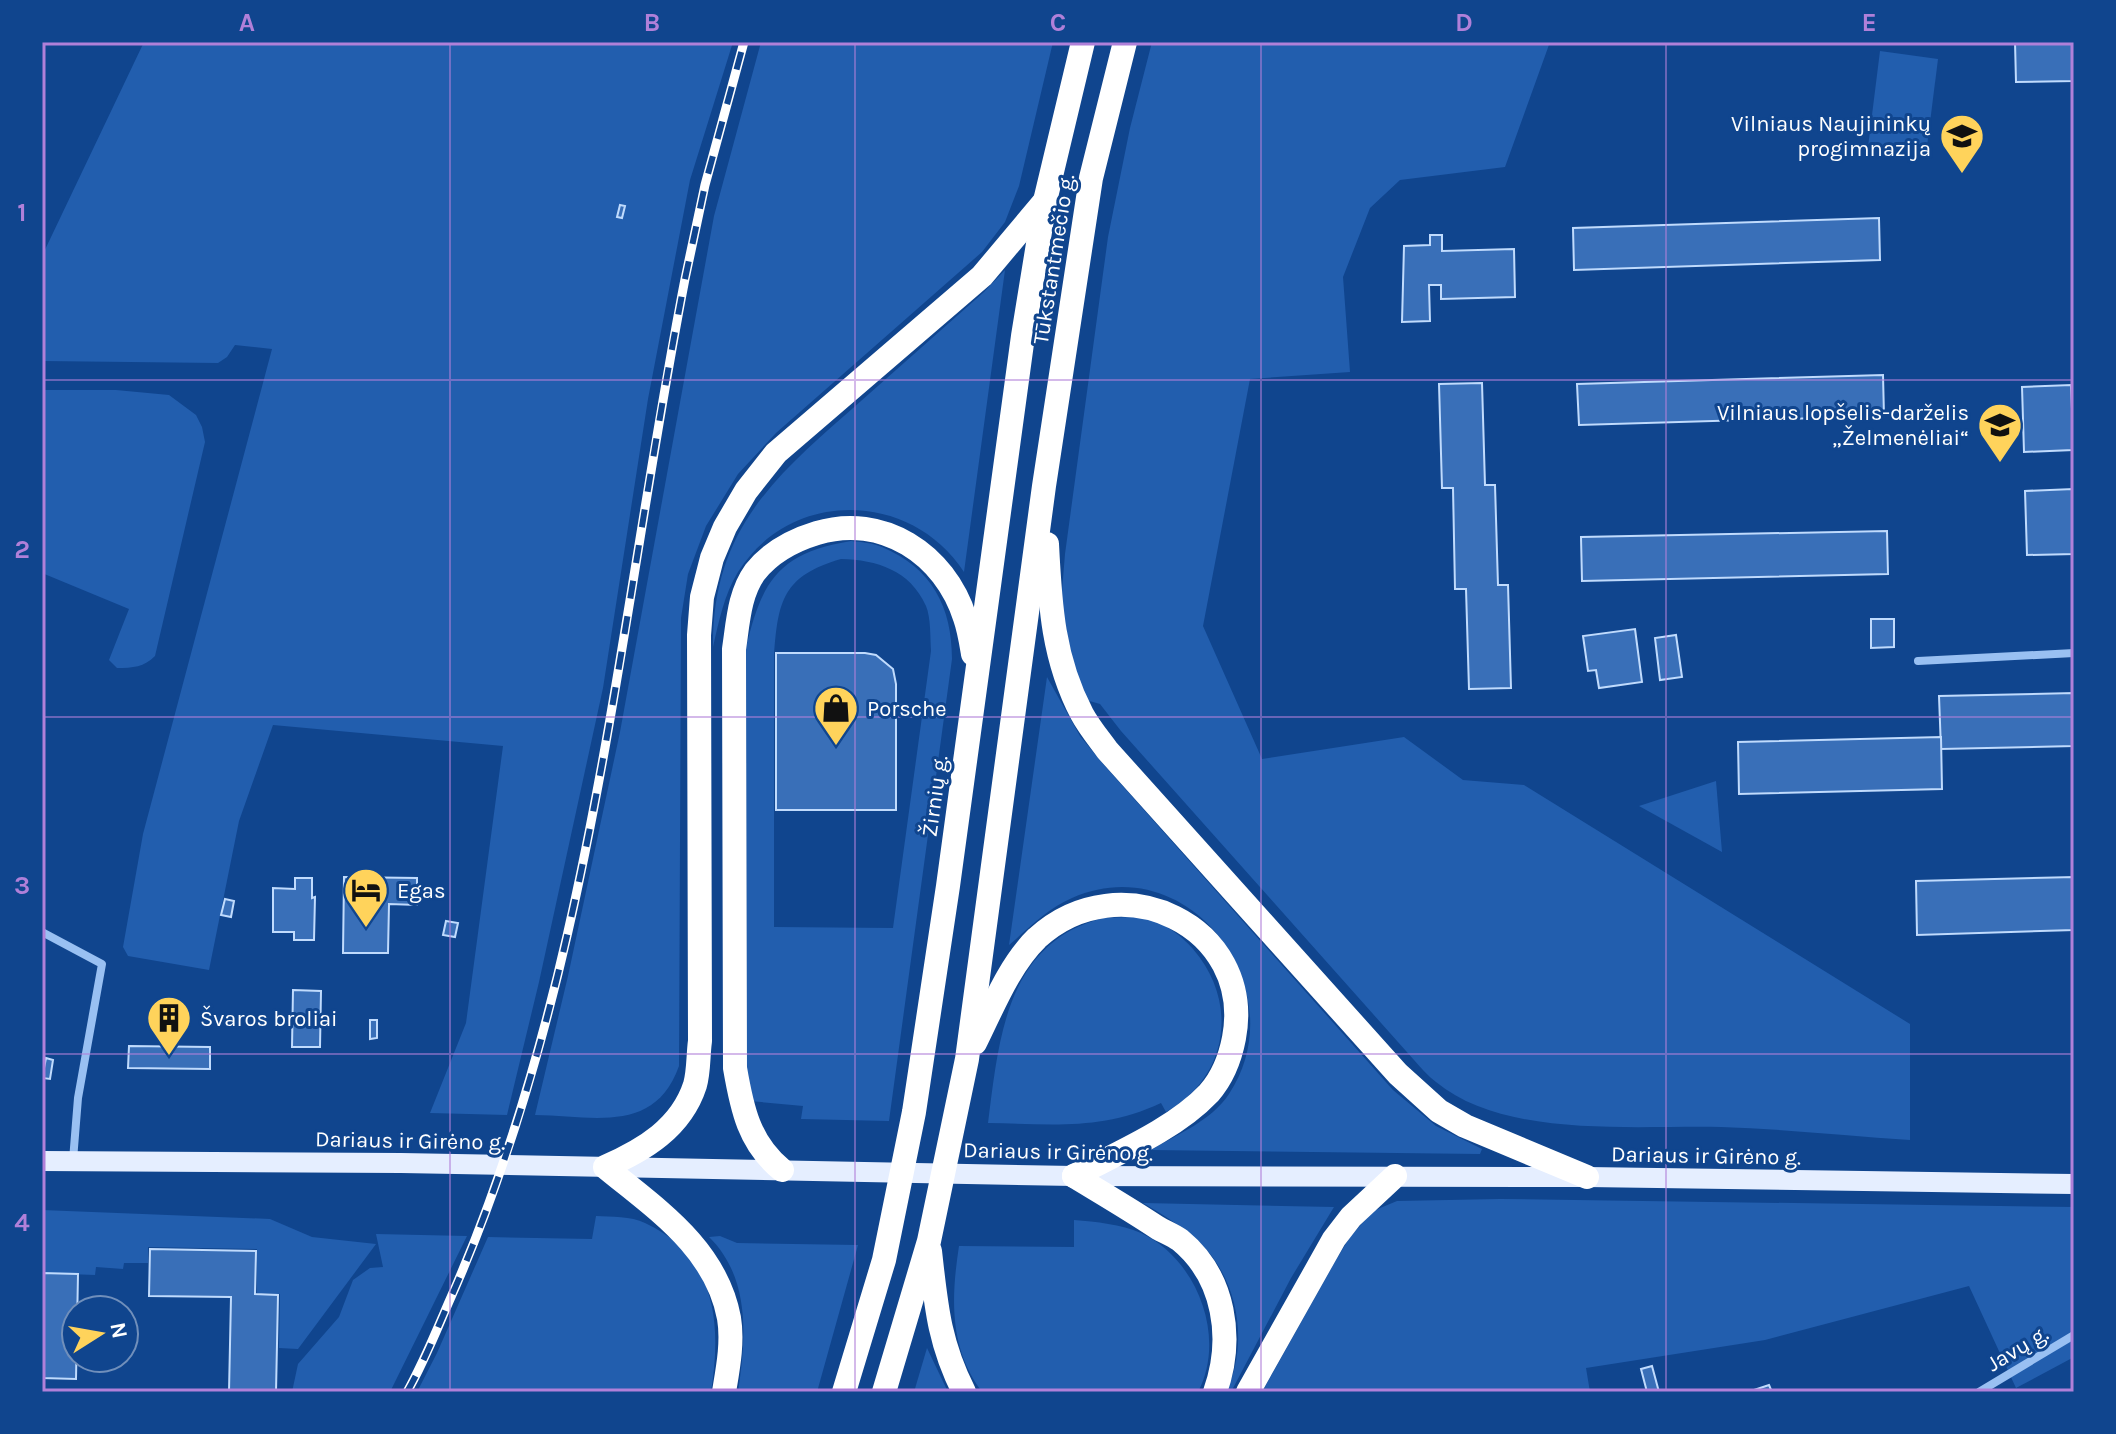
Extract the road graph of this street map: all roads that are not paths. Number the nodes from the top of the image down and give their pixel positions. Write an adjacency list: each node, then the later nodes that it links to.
1 (1083, 42): 3 (highway, Tūkstantmečio g.)
2 (1125, 42): 4 (highway, Tūkstantmečio g.)
3 (1045, 201): 7 (highway, Žirnių g.); 12 (highway)
4 (1044, 486): 9 (highway); 16 (highway)
5 (2074, 653): 6 (street)
6 (1918, 661)
7 (977, 672): 13 (highway); 21 (highway, Žirnių g.)
8 (42, 932): 10 (street)
9 (967, 1059): 14 (highway); 18 (highway)
10 (73, 1160): 11 (main road, Dariaus ir Girėno g.); 12 (main road, Dariaus ir Girėno g.)
11 (42, 1161)
12 (605, 1167): 13 (main road, Dariaus ir Girėno g.); 20 (highway)
13 (782, 1170): 14 (main road, Dariaus ir Girėno g.)
14 (1074, 1176): 15 (main road, Dariaus ir Girėno g.); 24 (highway)
15 (1395, 1176): 16 (main road, Dariaus ir Girėno g.); 25 (highway)
16 (1587, 1177): 17 (main road, Dariaus ir Girėno g.)
17 (2074, 1184)
18 (929, 1241): 22 (highway); 23 (highway)
19 (2074, 1335): 26 (street, Javų g.)
20 (724, 1392)
21 (844, 1392)
22 (884, 1392)
23 (964, 1392)
24 (1215, 1392)
25 (1248, 1392)
26 (1979, 1392)

